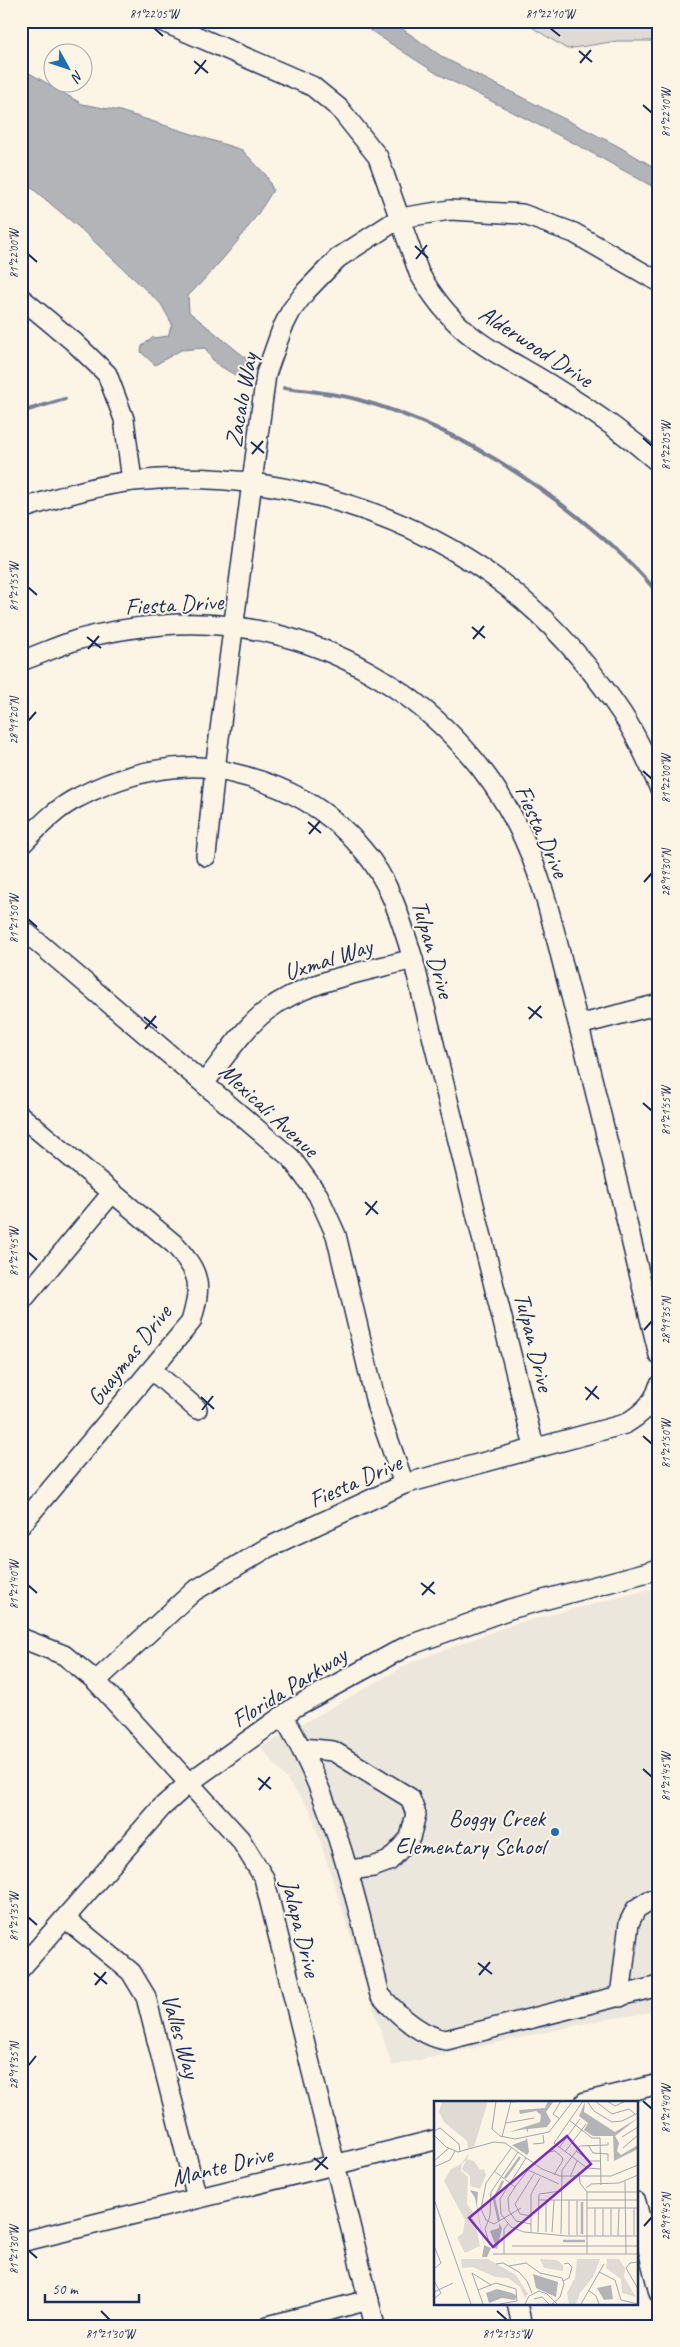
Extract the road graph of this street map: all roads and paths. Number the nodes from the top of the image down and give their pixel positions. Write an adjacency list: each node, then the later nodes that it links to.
1 (161, 21): 2 (street, Alderwood Drive)
2 (400, 218): 3 (street, Zacalo Way); 5 (street, Alderwood Drive); 7 (street, Zacalo Way)
3 (659, 282)
4 (21, 298): 6 (street)
5 (659, 463)
6 (132, 481): 7 (street); 8 (street)
7 (254, 482): 9 (street, Zacalo Way); 12 (street)
8 (21, 509)
9 (234, 625): 10 (street, Fiesta Drive); 11 (street, Zacalo Way); 18 (street, Fiesta Drive)
10 (21, 661)
11 (215, 769): 13 (street, Tulpan Drive); 14 (street, Zacalo Way); 16 (street, Tulpan Drive)
12 (659, 787)
13 (21, 845)
14 (206, 856)
15 (21, 928): 19 (street, Mexicali Avenue)
16 (413, 959): 19 (street, Uxmal Way); 27 (street, Tulpan Drive)
17 (659, 1004): 18 (street)
18 (579, 1025): 23 (street, Fiesta Drive)
19 (204, 1084): 28 (street, Mexicali Avenue)
20 (21, 1116): 21 (street, Guaymas Drive)
21 (112, 1193): 22 (street); 24 (street, Guaymas Drive)
22 (21, 1302)
23 (659, 1356)
24 (152, 1370): 26 (street); 29 (street, Guaymas Drive)
25 (659, 1386): 27 (street, Fiesta Drive)
26 (197, 1409)
27 (534, 1447): 28 (street, Fiesta Drive)
28 (404, 1484): 32 (street, Fiesta Drive)
29 (21, 1525)
30 (659, 1569): 33 (street, Florida Parkway)
31 (21, 1638): 32 (street, Jalapa Drive)
32 (96, 1681): 35 (street, Jalapa Drive)
33 (283, 1716): 34 (street); 35 (street, Florida Parkway)
34 (302, 1748): 36 (street); 36 (street)
35 (190, 1782): 38 (street, Florida Parkway); 46 (street, Jalapa Drive)
36 (349, 1870): 41 (street)
37 (659, 1902): 41 (street)
38 (66, 1919): 39 (street, Florida Parkway); 47 (street, Valles Way)
39 (21, 1968)
40 (659, 1986): 41 (street)
41 (620, 1997)
42 (659, 2084): 43 (street)
43 (611, 2099): 44 (street)
44 (594, 2101)
45 (434, 2140): 46 (street, Mante Drive)
46 (334, 2164): 47 (street, Mante Drive); 51 (street, Jalapa Drive)
47 (197, 2198): 49 (street, Mante Drive)
48 (638, 2210): 50 (street)
49 (21, 2242)
50 (659, 2293)
51 (369, 2300): 53 (street); 54 (street, Jalapa Drive)
52 (516, 2304): 55 (street)
53 (268, 2326)
54 (375, 2326)
55 (522, 2326)

